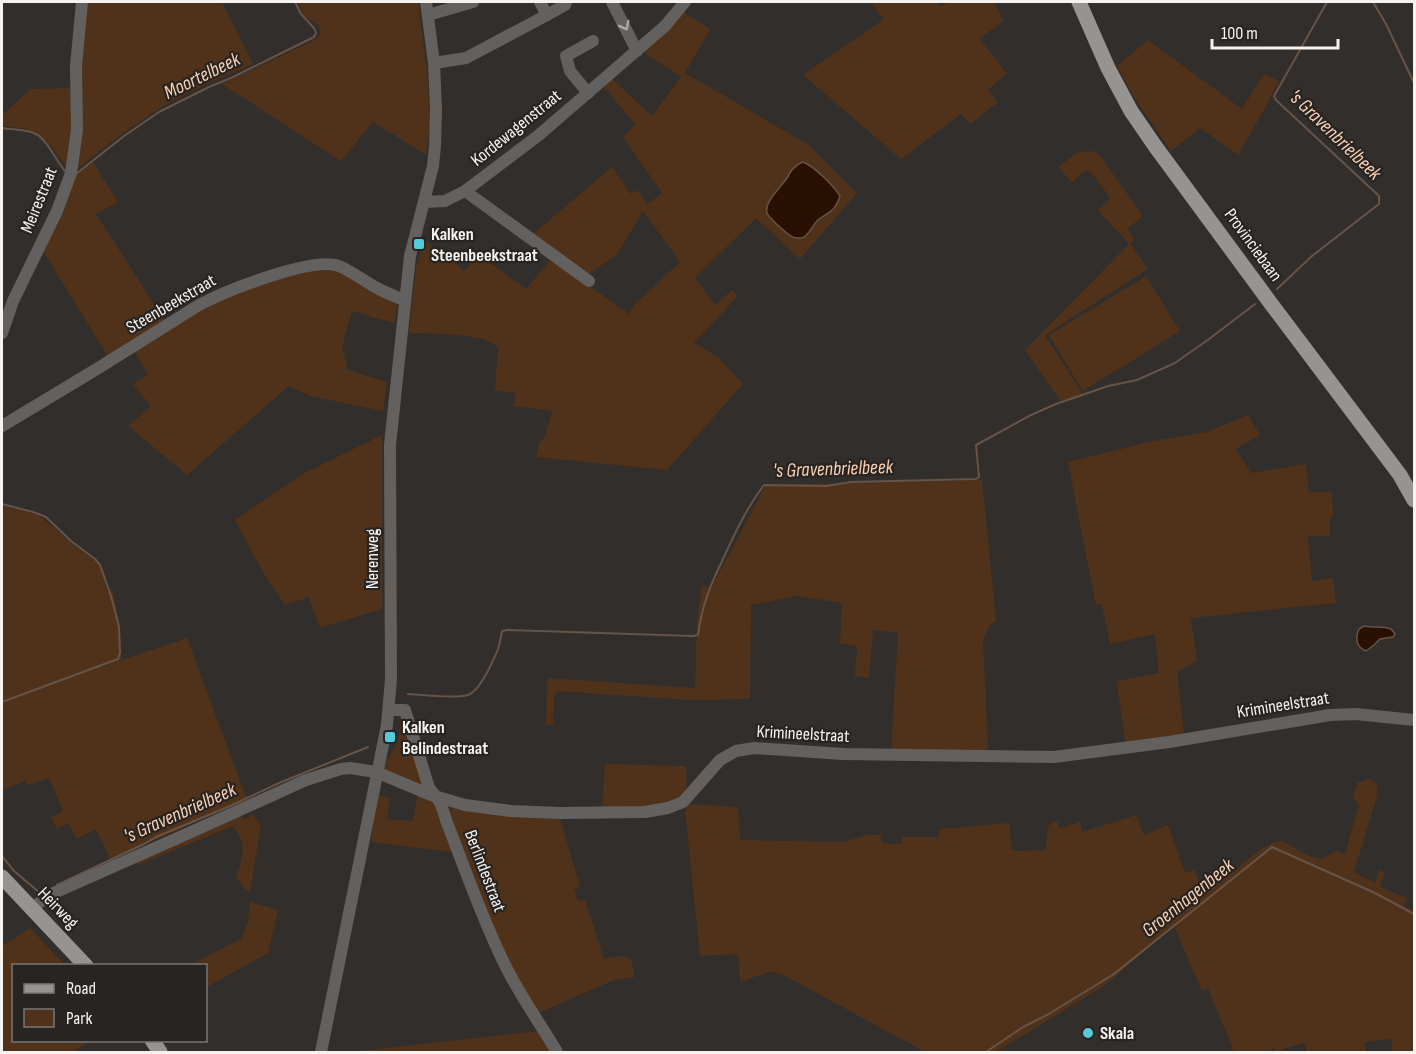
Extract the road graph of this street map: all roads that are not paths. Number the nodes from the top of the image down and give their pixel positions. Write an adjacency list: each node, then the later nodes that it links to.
1 (82, 2): 19 (street, Meirestraat)
2 (426, 2): 9 (street, Nerenweg)
3 (473, 2): 9 (street)
4 (540, 2): 10 (street)
5 (566, 2): 10 (street)
6 (612, 2): 12 (street, one-way to 12)
7 (685, 2): 12 (street, Kordewagenstraat)
8 (1079, 2): 21 (main road, Provinciebaan)
9 (428, 15): 13 (street, Nerenweg)
10 (547, 15): 13 (street)
11 (592, 41): 14 (street, Kordewagenstraat)
12 (637, 51): 14 (street, Kordewagenstraat)
13 (434, 63): 16 (street, Nerenweg)
14 (588, 93): 15 (street, Kordewagenstraat)
15 (465, 191): 16 (street, Kordewagenstraat); 17 (street, Kordewagenstraat)
16 (425, 202): 18 (street, Nerenweg)
17 (589, 281)
18 (404, 300): 20 (street, Steenbeekstraat); 22 (street, Nerenweg)
19 (2, 333)
20 (2, 426)
21 (1414, 500)
22 (389, 710): 24 (street, Nerenweg); 25 (street, Berlindestraat)
23 (1414, 720): 25 (street, Krimineelstraat)
24 (376, 772): 25 (street, Krimineelstraat); 27 (street, Krimineelstraat); 29 (street, Nerenweg)
25 (438, 797): 30 (street, Berlindestraat)
26 (2, 877): 27 (main road, Heirweg)
27 (32, 909): 28 (main road, Heirweg)
28 (85, 964)
29 (321, 1053)
30 (557, 1053)

